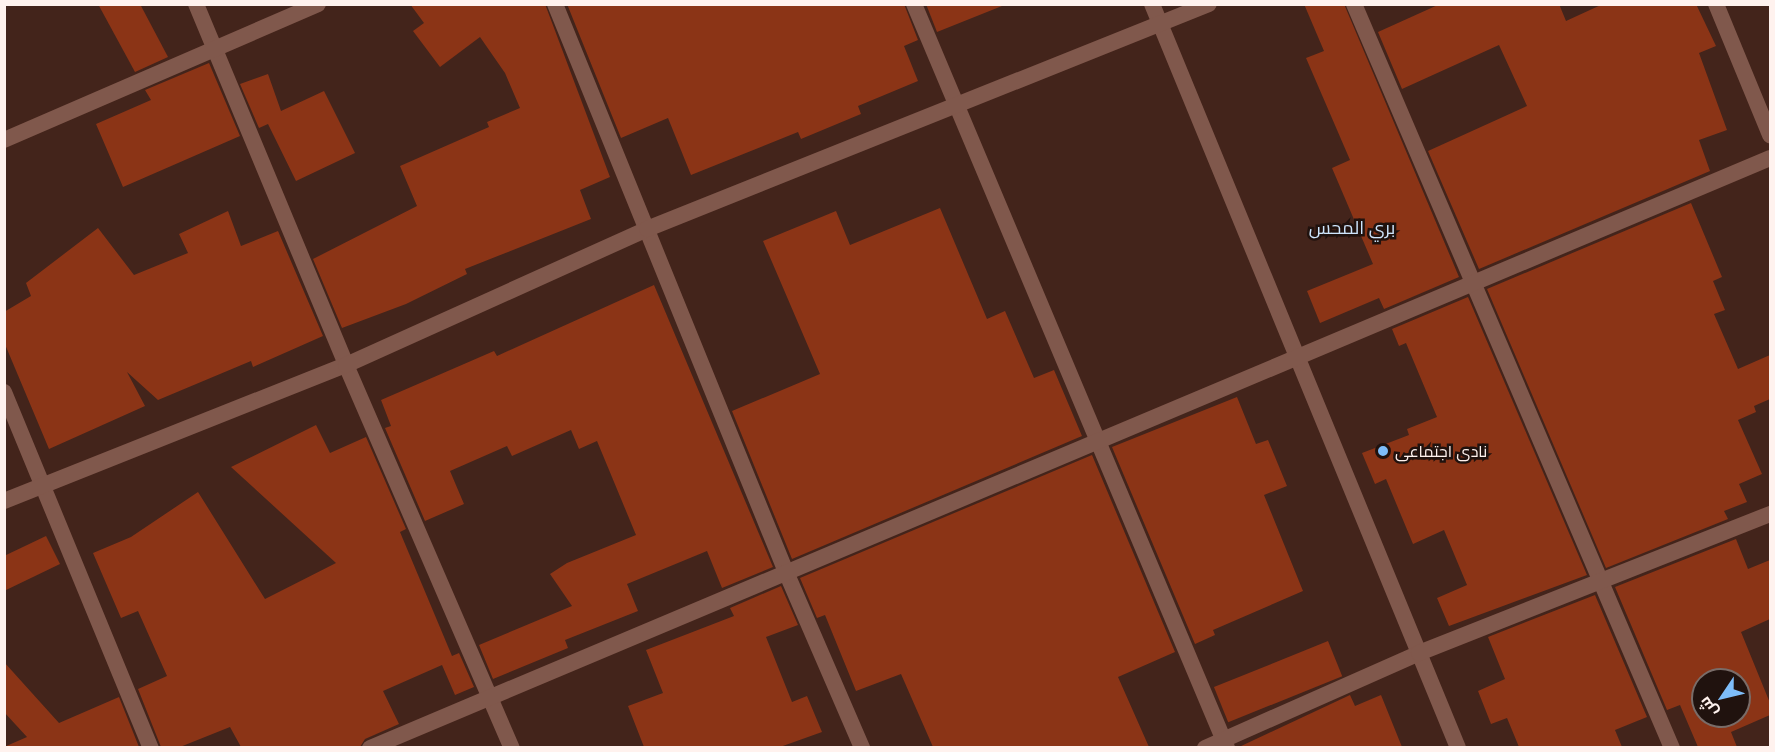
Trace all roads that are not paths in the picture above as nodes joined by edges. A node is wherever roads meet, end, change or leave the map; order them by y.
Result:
1 (196, 4) edge
2 (318, 4) edge
3 (555, 4) edge
4 (914, 4) edge
5 (1152, 4) edge
6 (1209, 4) edge
7 (1354, 4) edge
8 (1716, 4) edge
9 (1161, 26) junction
10 (214, 51) junction
11 (958, 107) junction
12 (1770, 135) edge
13 (4, 140) edge
14 (1770, 158) edge
15 (647, 229) junction
16 (1475, 282) junction
17 (1298, 357) junction
18 (346, 365) junction
19 (4, 392) edge
20 (1099, 442) junction
21 (44, 484) junction
22 (4, 501) edge
23 (1770, 514) edge
24 (786, 572) junction
25 (1600, 582) junction
26 (1419, 653) junction
27 (492, 698) junction
28 (1225, 743) edge
29 (151, 747) edge
30 (369, 747) edge
31 (512, 747) edge
32 (862, 747) edge
33 (1205, 747) edge
34 (1458, 747) edge
35 (1672, 747) edge

1 - 10 street
2 - 10 street
3 - 15 street
4 - 11 street
5 - 9 street
6 - 9 street
7 - 16 street
8 - 12 street
9 - 11 street
9 - 17 street
10 - 13 street
10 - 18 street
11 - 15 street
11 - 20 street
14 - 16 street
15 - 18 street
15 - 24 street
16 - 17 street
16 - 25 street
17 - 20 street
17 - 26 street
18 - 21 street
18 - 27 street
19 - 21 street
20 - 24 street
20 - 28 street
21 - 22 street
21 - 29 street
23 - 25 street
24 - 27 street
24 - 32 street
25 - 26 street
25 - 35 street
26 - 28 street
26 - 34 street
27 - 30 street
27 - 31 street
28 - 33 street

